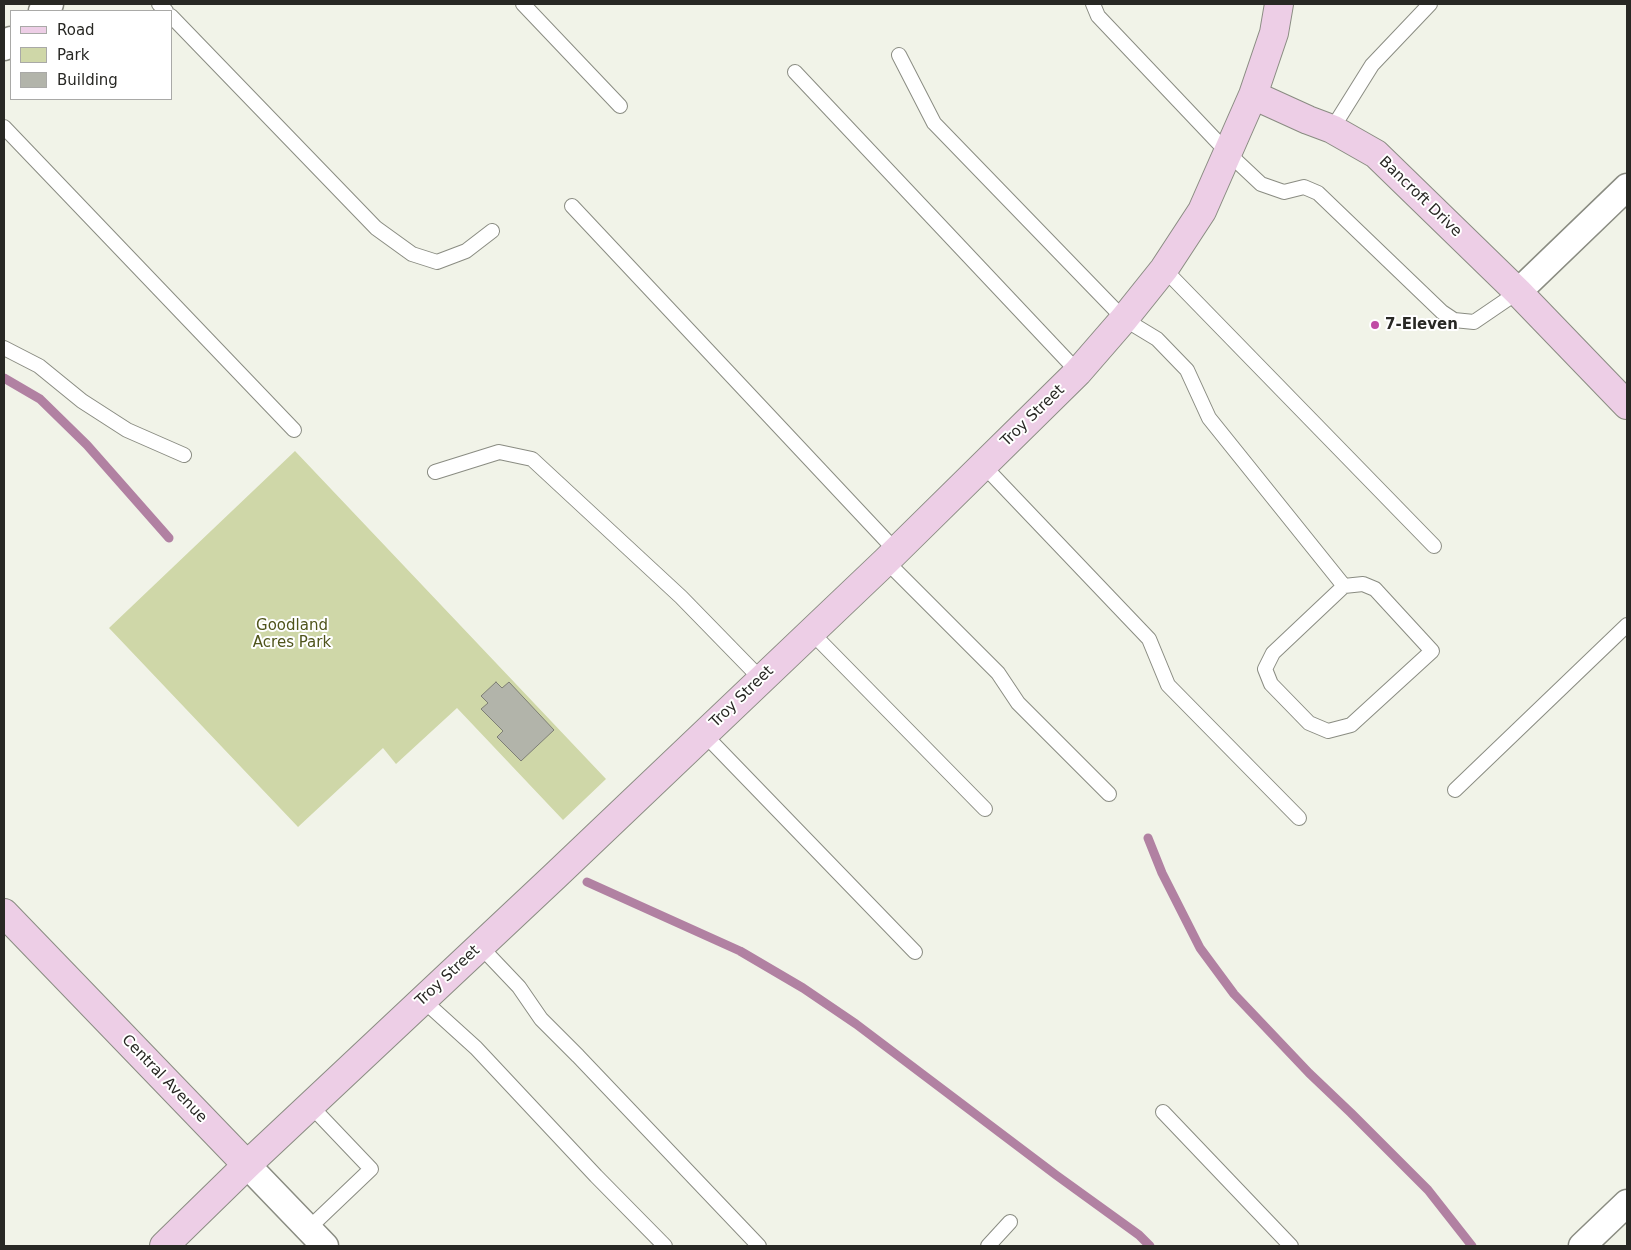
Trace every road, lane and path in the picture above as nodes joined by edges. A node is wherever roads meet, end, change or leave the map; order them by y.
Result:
1 (523, 4) edge
2 (1093, 4) edge
3 (1279, 4) edge
4 (1430, 4) edge
5 (172, 17) edge
6 (899, 55) dead end
7 (796, 72) dead end
8 (1252, 95) junction
9 (620, 106) dead end
10 (4, 127) edge
11 (1332, 129) junction
12 (1228, 152) junction
13 (1627, 188) edge
14 (572, 206) dead end
15 (492, 231) dead end
16 (1164, 269) junction
17 (1518, 292) junction
18 (1124, 319) junction
19 (4, 348) edge
20 (1078, 372) junction
21 (1627, 405) edge
22 (294, 430) dead end
23 (184, 455) dead end
24 (983, 465) junction
25 (435, 472) dead end
26 (1434, 546) dead end
27 (891, 556) junction
28 (1344, 586) junction
29 (1627, 624) edge
30 (811, 632) junction
31 (761, 679) junction
32 (704, 734) junction
33 (1455, 790) dead end
34 (1109, 794) dead end
35 (985, 809) dead end
36 (1299, 818) dead end
37 (4, 913) edge
38 (480, 946) junction
39 (915, 952) dead end
40 (423, 1000) junction
41 (310, 1105) junction
42 (1163, 1112) dead end
43 (247, 1165) junction
44 (1627, 1203) edge
45 (1010, 1222) dead end
46 (317, 1238) edge
47 (164, 1246) edge
48 (664, 1246) edge
49 (759, 1246) edge
50 (988, 1246) edge
51 (1291, 1246) edge
52 (1583, 1246) edge

1 - 9 lane
2 - 12 lane
3 - 8 main road
4 - 11 lane
5 - 15 lane
6 - 18 lane
7 - 20 lane
8 - 11 main road, Bancroft Drive
8 - 12 main road, Troy Street
10 - 22 lane
11 - 17 main road, Bancroft Drive
12 - 16 main road, Troy Street
12 - 17 lane
13 - 17 street
14 - 27 lane
16 - 18 main road, Troy Street
16 - 26 lane
17 - 21 main road, Bancroft Drive
18 - 20 main road, Troy Street
18 - 28 lane
19 - 23 lane
20 - 24 main road, Troy Street
24 - 27 main road, Troy Street
24 - 36 lane
25 - 31 lane
27 - 30 main road, Troy Street
27 - 34 lane
28 - 28 lane
29 - 33 lane
30 - 31 main road, Troy Street
30 - 35 lane
31 - 32 main road, Troy Street
32 - 38 main road, Troy Street
32 - 39 lane
37 - 43 main road, Central Avenue
38 - 40 main road, Troy Street
38 - 49 lane
40 - 41 main road, Troy Street
40 - 48 lane
41 - 43 main road, Troy Street
41 - 46 lane
42 - 51 lane
43 - 46 street, Central Avenue
43 - 47 main road, Troy Street
44 - 52 street
45 - 50 lane

